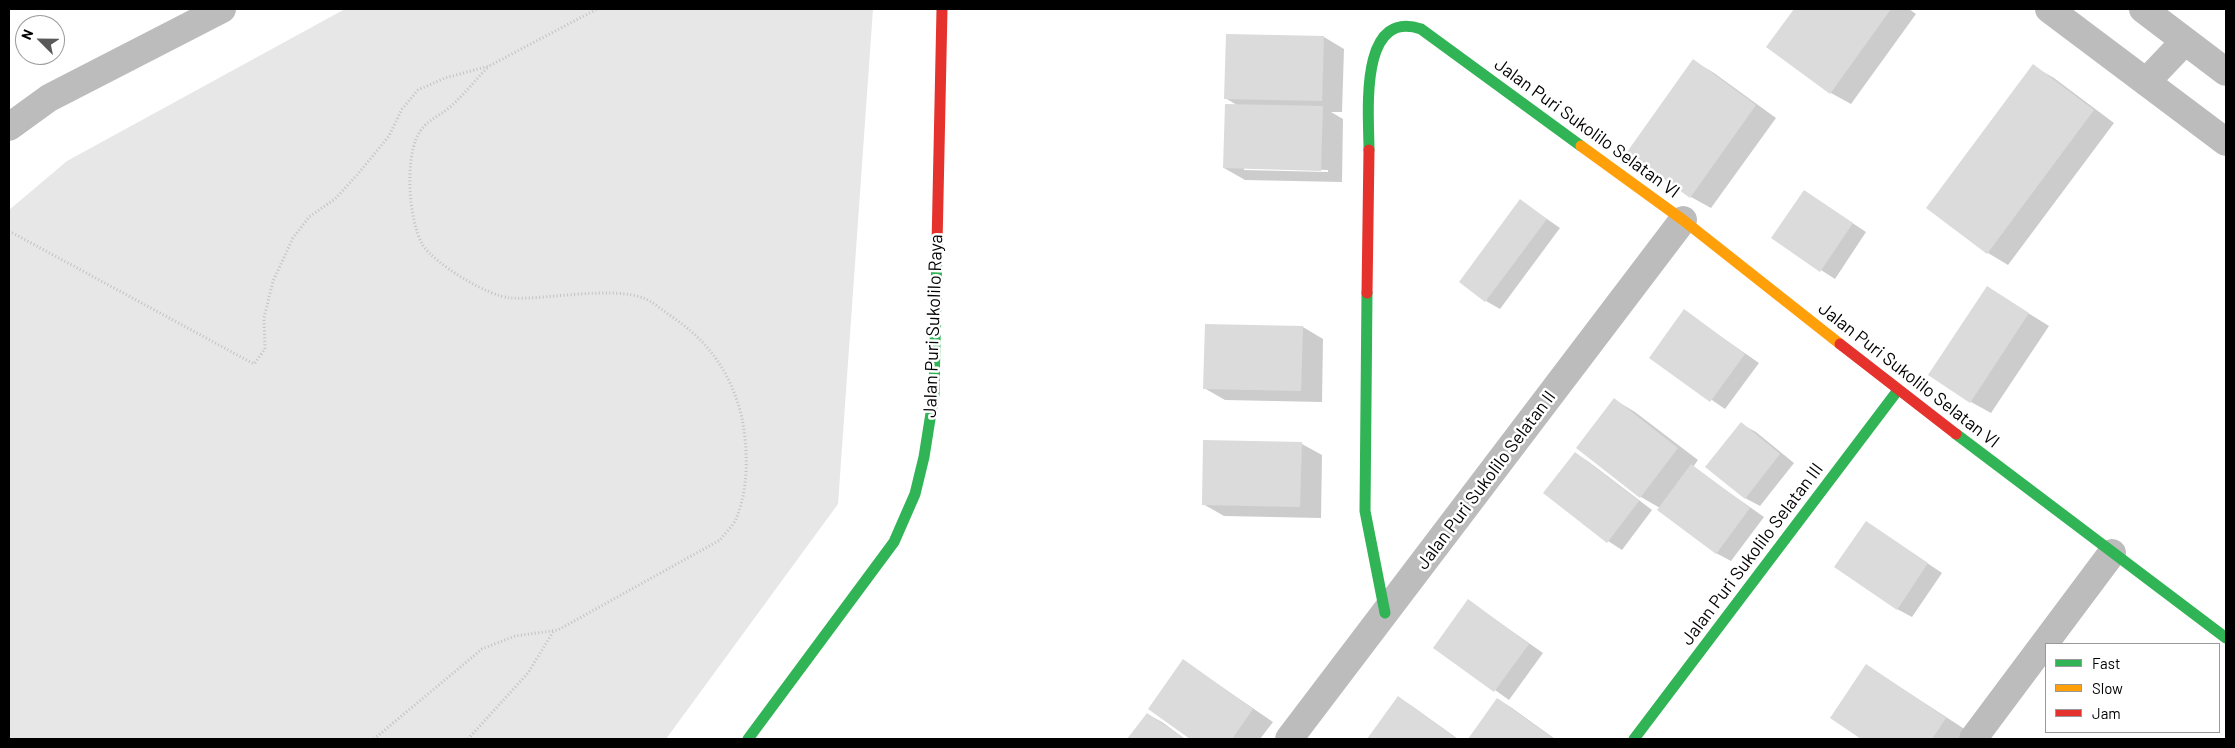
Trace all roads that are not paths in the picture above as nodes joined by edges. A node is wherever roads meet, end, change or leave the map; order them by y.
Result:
1 (222, 9) edge
2 (942, 9) edge
3 (2049, 9) edge
4 (2143, 9) edge
5 (2185, 41) junction
6 (2226, 72) edge
7 (2146, 82) junction
8 (9, 128) edge
9 (2226, 142) edge
10 (1683, 220) junction
11 (1898, 390) junction
12 (2112, 553) junction
13 (1385, 613) junction
14 (2226, 638) edge
15 (748, 739) edge
16 (1289, 739) edge
17 (1634, 739) edge
18 (1973, 739) edge

1 - 8 street
2 - 15 street, Jalan Puri Sukolilo Raya
3 - 7 street
4 - 5 street
5 - 6 street
5 - 7 street
7 - 9 street
10 - 11 street, Jalan Puri Sukolilo Selatan VI
10 - 13 street, Jalan Puri Sukolilo Selatan II
10 - 13 street, Jalan Puri Sukolilo Selatan VI
11 - 12 street, Jalan Puri Sukolilo Selatan VI
11 - 17 street, Jalan Puri Sukolilo Selatan III
12 - 14 street, Jalan Puri Sukolilo Selatan VI
12 - 18 street
13 - 16 street, Jalan Puri Sukolilo Selatan II

